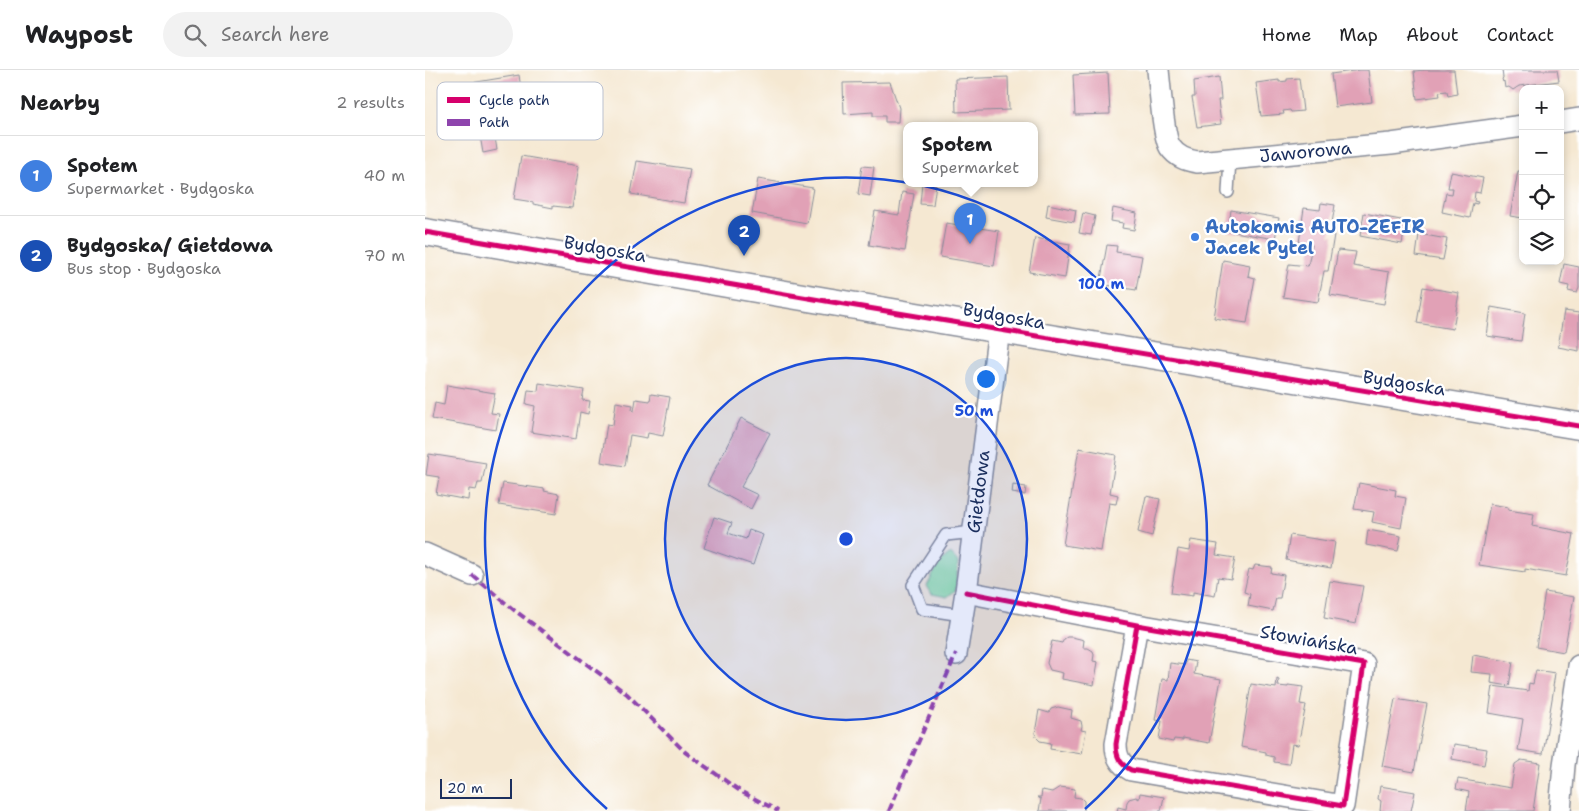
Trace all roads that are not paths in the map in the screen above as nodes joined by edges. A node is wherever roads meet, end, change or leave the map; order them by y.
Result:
1 (1158, 70) edge
2 (1579, 119) edge
3 (1564, 121) edge
4 (1519, 127) edge
5 (1230, 159) junction
6 (1229, 192) dead end
7 (425, 232) edge
8 (999, 330) junction
9 (1579, 426) edge
10 (973, 532) junction
11 (425, 554) edge
12 (472, 576) dead end
13 (966, 592) junction
14 (962, 615) junction
15 (1137, 624) junction
16 (956, 654) dead end
17 (1579, 666) edge
18 (1343, 808) edge
19 (1560, 811) edge

1 - 5 street, Jaworowa
2 - 3 street
4 - 5 street, Jaworowa
5 - 6 lane
7 - 8 street, Bydgoska
8 - 9 street, Bydgoska
8 - 10 street, Giełdowa
10 - 13 street, Giełdowa
10 - 14 lane
11 - 12 street
13 - 14 street, Giełdowa
13 - 15 street, Słowiańska
14 - 16 street, Giełdowa
15 - 18 street, Słowiańska
15 - 18 street, Słowiańska
17 - 19 street

